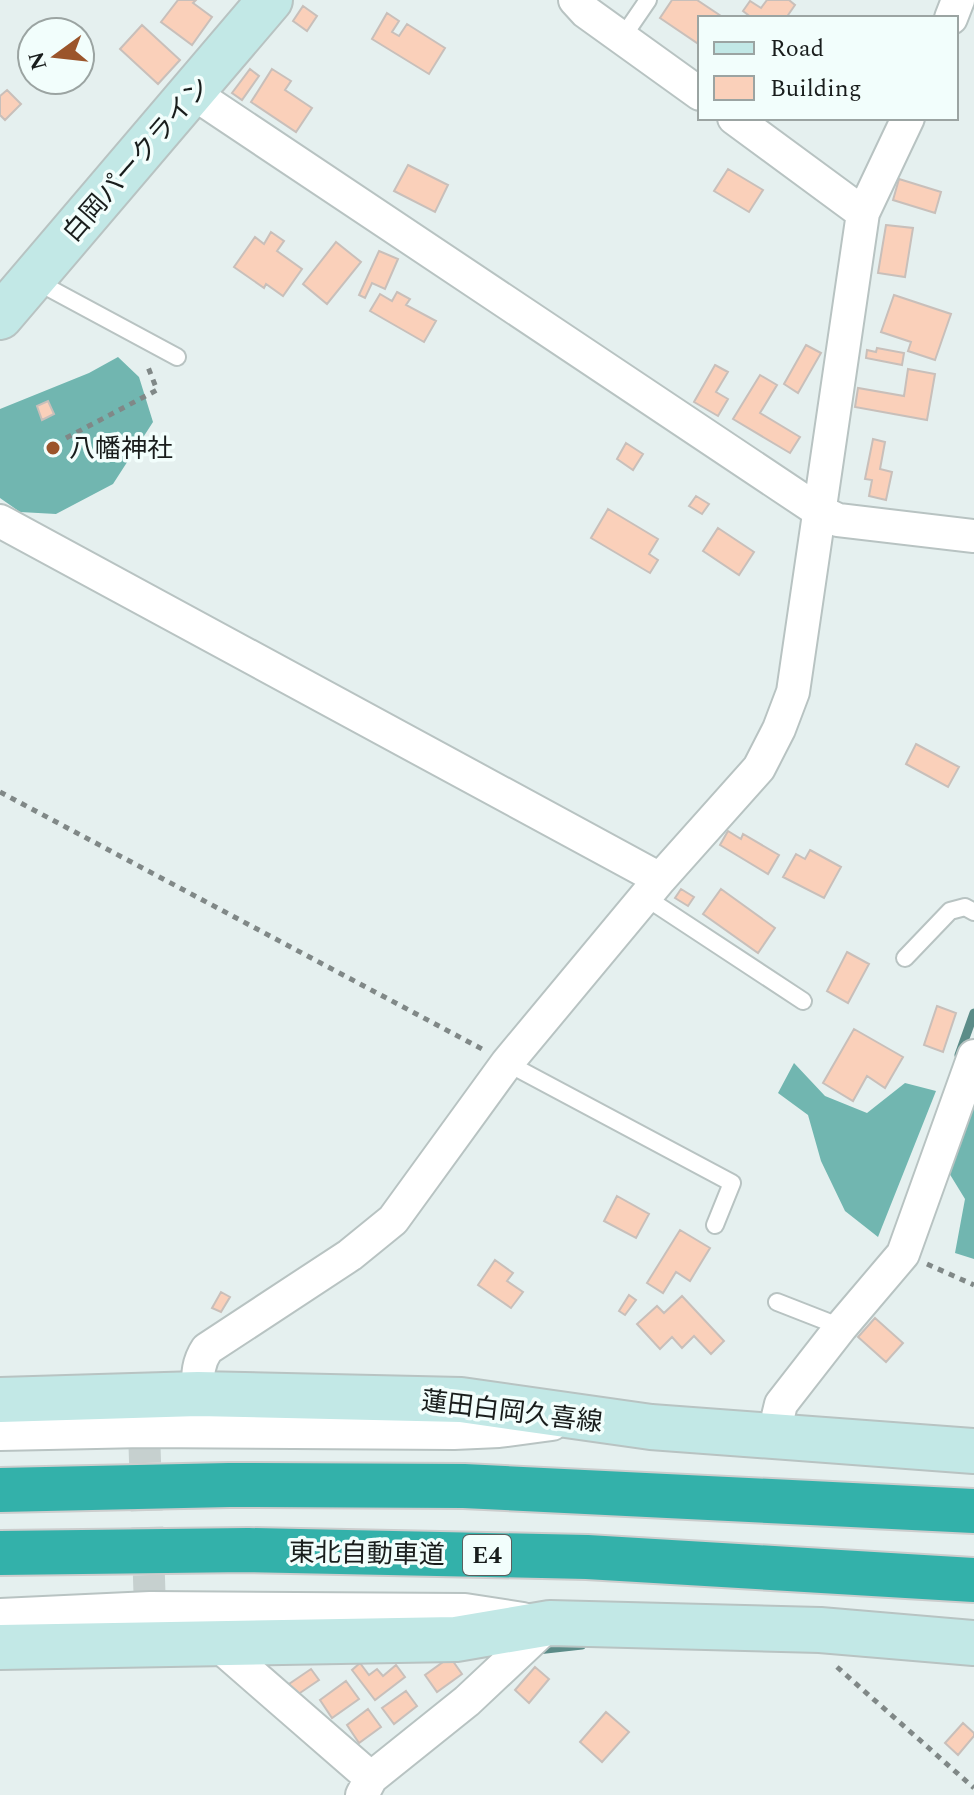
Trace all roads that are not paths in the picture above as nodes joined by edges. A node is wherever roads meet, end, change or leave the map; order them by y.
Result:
1 (270, 0) edge
2 (575, 0) edge
3 (648, 0) edge
4 (968, 0) edge
5 (974, 4) edge
6 (622, 38) junction
7 (193, 93) junction
8 (698, 93) edge
9 (737, 120) edge
10 (907, 120) edge
11 (863, 213) junction
12 (32, 279) junction
13 (0, 317) edge
14 (177, 357) dead end
15 (819, 511) junction
16 (0, 521) edge
17 (974, 536) edge
18 (652, 888) junction
19 (974, 912) edge
20 (905, 958) dead end
21 (803, 1001) dead end
22 (974, 1056) edge
23 (507, 1063) junction
24 (715, 1225) dead end
25 (777, 1302) dead end
26 (841, 1327) junction
27 (198, 1394) junction
28 (0, 1400) edge
29 (588, 1419) junction
30 (0, 1434) edge
31 (773, 1437) junction
32 (974, 1451) edge
33 (0, 1490) edge
34 (974, 1511) edge
35 (0, 1553) edge
36 (974, 1580) edge
37 (0, 1615) edge
38 (550, 1623) junction
39 (974, 1643) edge
40 (217, 1644) junction
41 (0, 1647) edge
42 (366, 1786) edge

1 - 7 street, 白岡パークライン
2 - 6 street
3 - 6 lane
4 - 5 lane
6 - 8 street
7 - 12 street, 白岡パークライン
7 - 15 street
9 - 11 street
10 - 11 street
11 - 15 street
12 - 13 street, 白岡パークライン
12 - 14 lane
15 - 17 street
15 - 18 street
16 - 18 street
18 - 21 lane
18 - 23 street
19 - 20 lane
22 - 26 street
23 - 24 lane
23 - 27 street
25 - 26 lane
26 - 31 street
27 - 28 street, 蓮田白岡久喜線
27 - 29 street, 蓮田白岡久喜線
29 - 30 street
29 - 31 street, 蓮田白岡久喜線
31 - 32 street, 蓮田白岡久喜線
33 - 34 highway
35 - 36 highway, 東北自動車道 / E4
37 - 38 street
38 - 39 street
38 - 40 street
38 - 42 street
40 - 41 street
40 - 42 street

